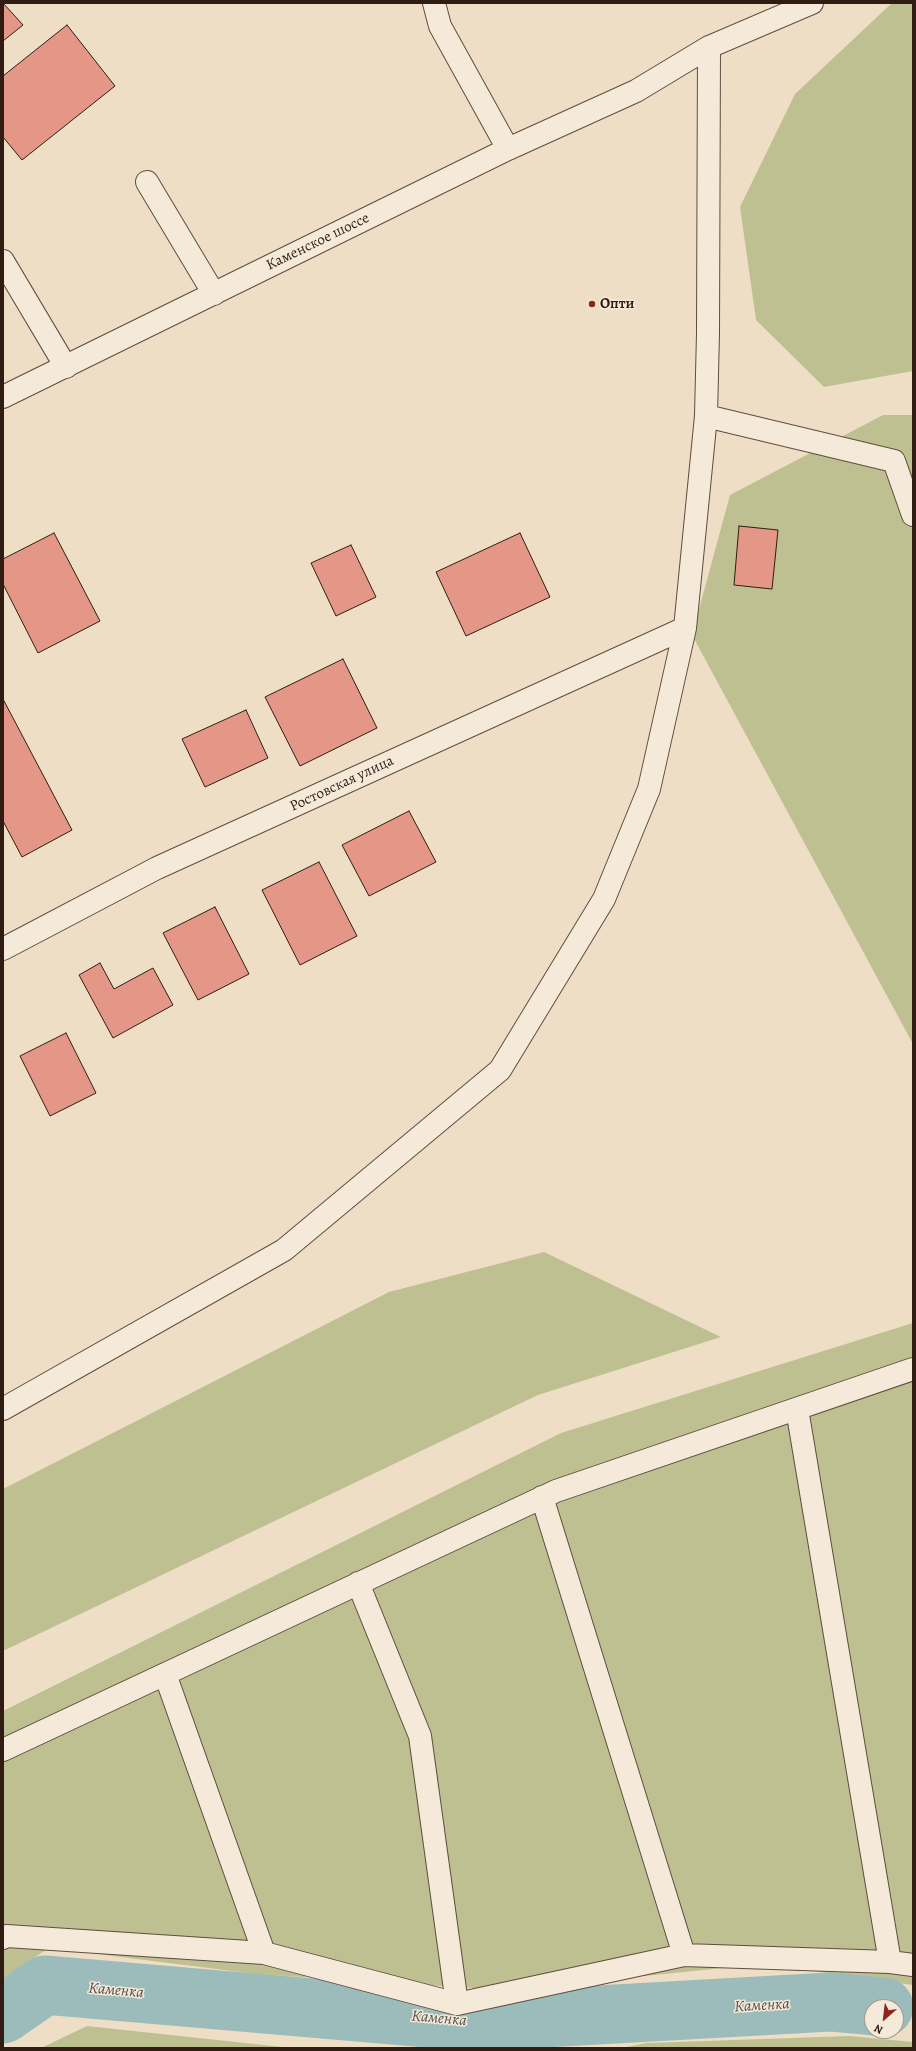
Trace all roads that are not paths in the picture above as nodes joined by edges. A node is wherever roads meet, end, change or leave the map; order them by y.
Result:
1 (434, 3) edge
2 (812, 3) edge
3 (709, 47) junction
4 (508, 149) junction
5 (147, 182) dead end
6 (3, 260) edge
7 (214, 294) junction
8 (66, 367) junction
9 (3, 397) edge
10 (706, 416) junction
11 (904, 459) edge
12 (913, 515) edge
13 (685, 628) junction
14 (3, 949) edge
15 (913, 1369) edge
16 (3, 1409) edge
17 (796, 1409) junction
18 (542, 1497) junction
19 (358, 1583) junction
20 (165, 1674) junction
21 (3, 1750) edge
22 (4, 1934) edge
23 (264, 1953) junction
24 (684, 1955) junction
25 (890, 1962) junction
26 (913, 1965) edge
27 (457, 2004) junction

1 - 4 street
2 - 3 street, Каменское шоссе
3 - 4 street, Каменское шоссе
3 - 10 street
4 - 7 street, Каменское шоссе
5 - 7 street
6 - 8 street
7 - 8 street, Каменское шоссе
8 - 9 street, Каменское шоссе
10 - 11 street
10 - 13 street
11 - 12 street
13 - 14 street, Ростовская улица
13 - 16 street
15 - 17 street
17 - 18 street
17 - 25 street
18 - 19 street
18 - 24 street
19 - 20 street
19 - 27 street
20 - 21 street
20 - 23 street
22 - 23 street
23 - 27 street
24 - 25 street
24 - 27 street
25 - 26 street

